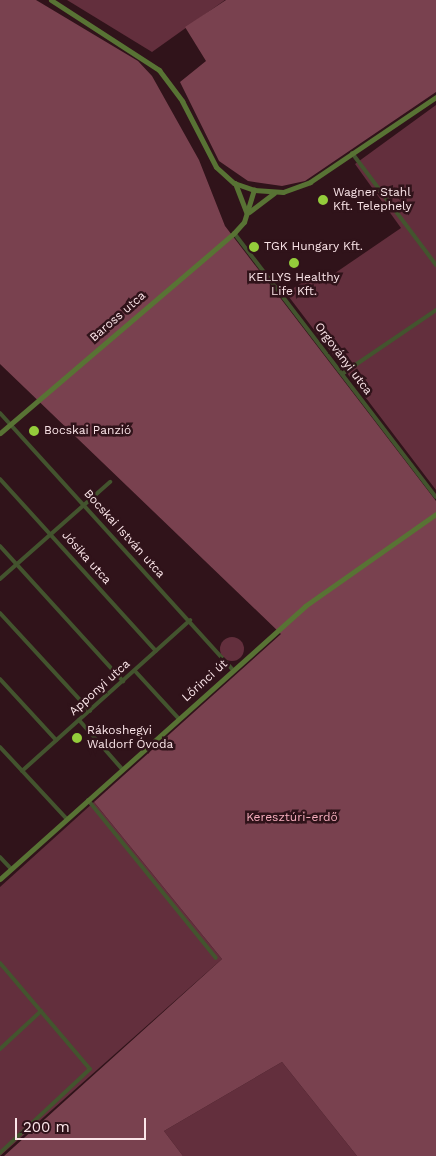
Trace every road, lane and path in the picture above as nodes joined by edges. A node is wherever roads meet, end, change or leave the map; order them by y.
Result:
1 (51, 0) edge
2 (436, 96) edge
3 (352, 153) junction
4 (234, 183) junction
5 (254, 190) junction
6 (276, 192) junction
7 (247, 215) junction
8 (234, 232) junction
9 (436, 265) edge
10 (436, 310) edge
11 (342, 374) junction
12 (0, 413) edge
13 (10, 424) junction
14 (0, 433) edge
15 (0, 479) edge
16 (110, 482) dead end
17 (436, 497) edge
18 (84, 504) junction
19 (436, 514) edge
20 (50, 534) junction
21 (0, 546) edge
22 (16, 565) junction
23 (0, 580) edge
24 (0, 613) edge
25 (190, 620) junction
26 (156, 651) junction
27 (232, 669) junction
28 (135, 671) junction
29 (0, 679) edge
30 (123, 681) junction
31 (90, 711) junction
32 (178, 718) junction
33 (79, 720) junction
34 (56, 740) junction
35 (0, 747) edge
36 (122, 769) junction
37 (22, 771) junction
38 (88, 800) junction
39 (67, 819) junction
40 (0, 857) edge
41 (11, 869) junction
42 (0, 879) edge
43 (216, 958) dead end
44 (0, 963) edge
45 (41, 1011) junction
46 (0, 1049) edge
47 (0, 1153) edge

1 - 4 street
2 - 3 street, Baross utca
3 - 6 street, Baross utca
3 - 9 street
4 - 5 street
4 - 7 street
5 - 6 street, Baross utca
5 - 7 street, Baross utca
6 - 7 street, Baross utca
7 - 8 street, Baross utca
8 - 11 street, Orgoványi utca
8 - 13 street, Baross utca
10 - 11 street
11 - 17 street, Orgoványi utca
12 - 13 street, Bocskai István utca
13 - 14 street, Baross utca
13 - 18 street, Bocskai István utca
15 - 20 street, Jósika utca
16 - 18 street
18 - 20 street
18 - 25 street, Bocskai István utca
19 - 27 street, Lőrinci út
20 - 22 street
20 - 26 street, Jósika utca
21 - 22 street
22 - 23 street
22 - 30 street
24 - 31 street
25 - 26 street, Apponyi utca
25 - 27 street, Bocskai István utca
26 - 28 street, Apponyi utca
27 - 32 street, Lőrinci út
28 - 30 street, Apponyi utca
28 - 32 street
29 - 34 street
30 - 31 street, Apponyi utca
31 - 33 street, Apponyi utca
32 - 36 street, Lőrinci út
33 - 34 street, Apponyi utca
33 - 36 street
34 - 37 street, Apponyi utca
35 - 37 street
36 - 38 street, Lőrinci út
37 - 39 street
38 - 39 street, Lőrinci út
38 - 43 street
39 - 41 street, Lőrinci út
40 - 41 street
41 - 42 street, Lőrinci út
44 - 45 street
45 - 46 street
45 - 47 street

